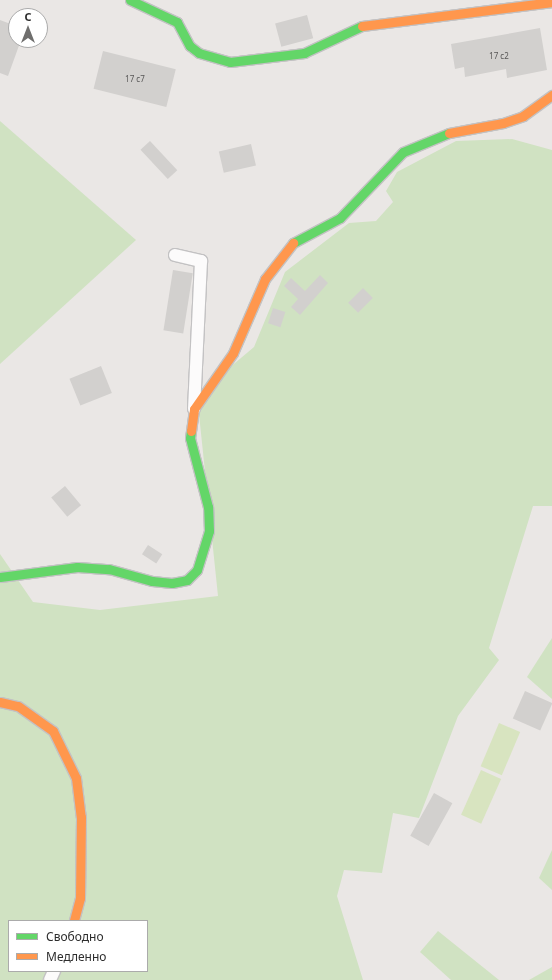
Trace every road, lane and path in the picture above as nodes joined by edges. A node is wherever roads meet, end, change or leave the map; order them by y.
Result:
1 (130, 0) edge
2 (552, 2) edge
3 (552, 95) edge
4 (175, 255) dead end
5 (194, 409) junction
6 (0, 577) edge
7 (0, 702) edge
8 (74, 920) edge

1 - 2 street
3 - 5 street
4 - 5 street
5 - 6 street
7 - 8 street

